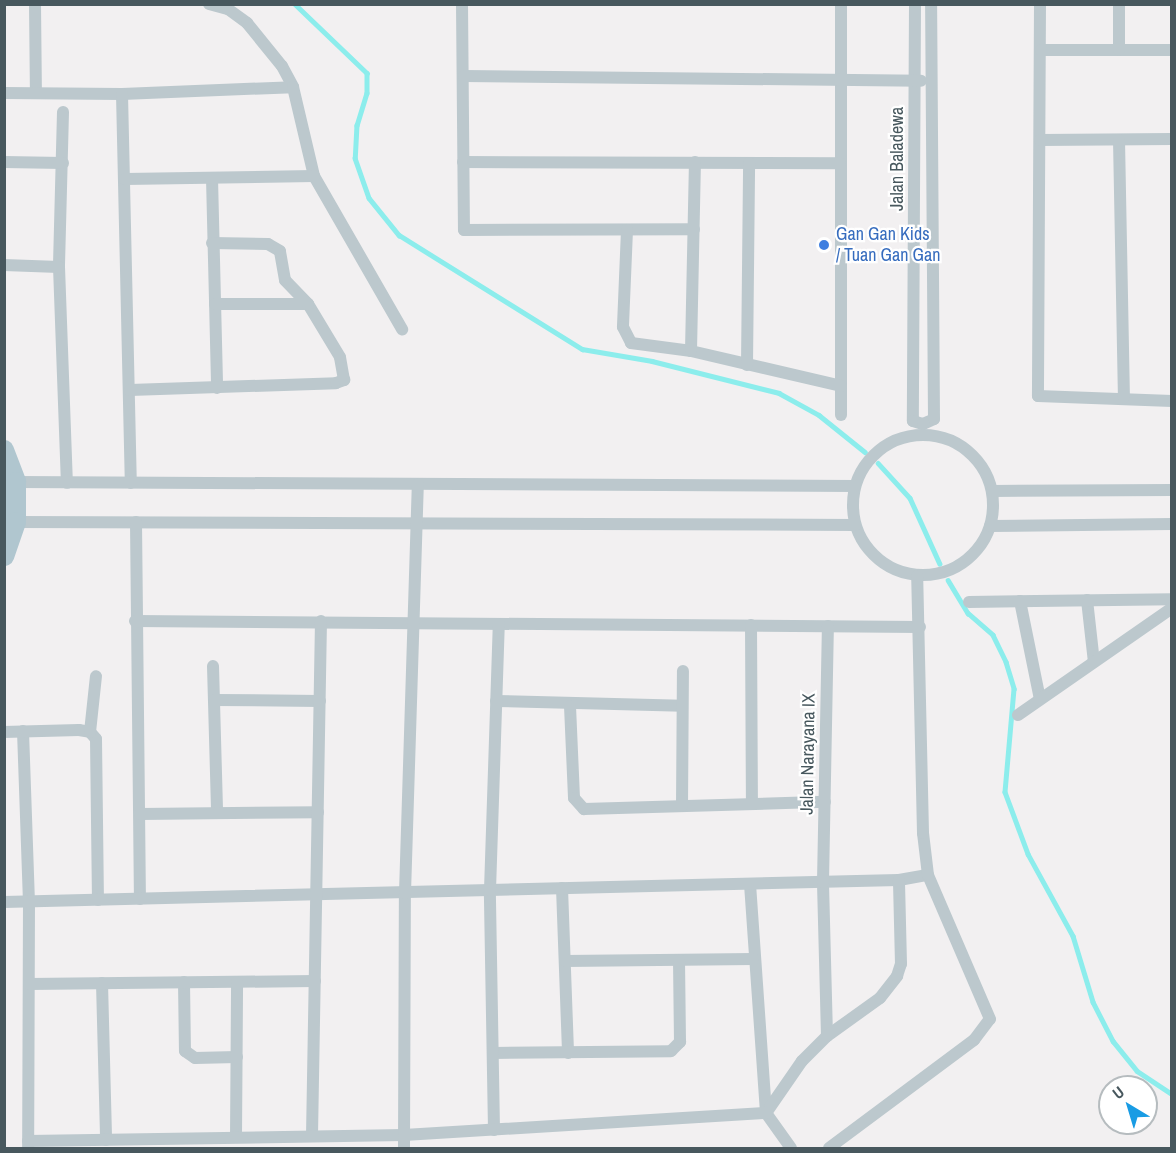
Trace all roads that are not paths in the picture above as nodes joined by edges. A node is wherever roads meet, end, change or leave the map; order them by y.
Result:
1 (35, 4) edge
2 (209, 4) edge
3 (462, 4) edge
4 (841, 4) edge
5 (915, 4) edge
6 (932, 4) edge
7 (1040, 4) edge
8 (1119, 4) edge
9 (1041, 50) junction
10 (1119, 50) junction
11 (1172, 50) edge
12 (464, 76) junction
13 (839, 81) junction
14 (915, 81) junction
15 (932, 81) junction
16 (293, 87) junction
17 (4, 93) edge
18 (36, 93) junction
19 (122, 94) junction
20 (63, 112) dead end
21 (1172, 139) edge
22 (1040, 140) junction
23 (1119, 140) junction
24 (4, 162) edge
25 (463, 162) junction
26 (695, 162) junction
27 (63, 163) junction
28 (749, 163) junction
29 (840, 163) junction
30 (314, 176) junction
31 (212, 178) junction
32 (125, 179) junction
33 (627, 230) junction
34 (694, 230) junction
35 (212, 243) junction
36 (4, 265) edge
37 (59, 267) junction
38 (215, 304) junction
39 (308, 304) junction
40 (402, 329) dead end
41 (691, 351) junction
42 (747, 365) junction
43 (841, 386) junction
44 (217, 388) junction
45 (130, 390) junction
46 (1124, 397) junction
47 (1172, 401) edge
48 (842, 415) dead end
49 (4, 450) edge
50 (16, 482) junction
51 (67, 483) junction
52 (131, 483) junction
53 (418, 484) junction
54 (855, 486) junction
55 (1172, 489) edge
56 (992, 491) junction
57 (16, 522) junction
58 (136, 522) junction
59 (418, 523) junction
60 (1172, 524) edge
61 (855, 525) junction
62 (990, 526) junction
63 (4, 556) edge
64 (917, 576) junction
65 (1172, 599) edge
66 (1087, 600) junction
67 (1020, 601) junction
68 (969, 602) dead end
69 (1172, 608) edge
70 (135, 621) junction
71 (321, 621) junction
72 (415, 622) junction
73 (499, 624) junction
74 (751, 625) junction
75 (828, 626) junction
76 (920, 627) junction
77 (1094, 662) junction
78 (213, 666) dead end
79 (683, 671) dead end
80 (96, 676) dead end
81 (1040, 699) junction
82 (214, 700) junction
83 (320, 701) junction
84 (496, 701) junction
85 (570, 706) junction
86 (682, 706) junction
87 (1018, 715) dead end
88 (23, 731) junction
89 (4, 732) edge
90 (90, 732) junction
91 (825, 802) junction
92 (752, 804) junction
93 (682, 806) junction
94 (217, 810) junction
95 (318, 812) junction
96 (140, 814) junction
97 (928, 875) junction
98 (899, 880) junction
99 (823, 882) junction
100 (750, 884) junction
101 (562, 888) junction
102 (490, 890) junction
103 (405, 893) junction
104 (316, 895) junction
105 (140, 899) junction
106 (98, 900) junction
107 (4, 902) edge
108 (29, 902) junction
109 (753, 959) junction
110 (680, 960) junction
111 (565, 961) junction
112 (315, 981) junction
113 (184, 982) junction
114 (237, 982) junction
115 (102, 983) junction
116 (29, 984) junction
117 (827, 1036) junction
118 (493, 1053) junction
119 (568, 1053) junction
120 (237, 1057) junction
121 (766, 1113) junction
122 (494, 1130) junction
123 (404, 1135) junction
124 (312, 1136) junction
125 (237, 1137) junction
126 (106, 1140) junction
127 (28, 1145) edge
128 (404, 1149) edge
129 (791, 1149) edge
130 (829, 1149) edge

1 - 18 street
2 - 16 street
3 - 12 street
4 - 13 street
5 - 14 street, Jalan Baladewa
6 - 15 street, Jalan Baladewa
7 - 9 street
8 - 10 street
9 - 10 street
9 - 22 street
10 - 11 street
12 - 13 street
12 - 25 street
13 - 14 street
13 - 29 street
14 - 15 street
14 - 15 street, Jalan Baladewa
16 - 19 street
16 - 30 street
17 - 18 street
18 - 19 street
19 - 32 street
20 - 27 street
21 - 23 street
22 - 23 street
22 - 46 street
23 - 46 street
24 - 27 street
25 - 26 street
25 - 33 street
26 - 28 street
26 - 34 street
27 - 37 street
28 - 29 street
28 - 42 street
29 - 43 street
30 - 31 street
30 - 40 street
31 - 32 street
31 - 35 street
32 - 45 street
33 - 34 street
33 - 41 street
34 - 41 street
35 - 38 street
35 - 39 street
36 - 37 street
37 - 51 street
38 - 39 street
38 - 44 street
39 - 44 street
41 - 42 street
42 - 43 street
43 - 48 street
44 - 45 street
45 - 52 street
46 - 47 street
49 - 50 main road
50 - 51 street
50 - 57 main road
51 - 52 street
52 - 53 street
53 - 54 street
53 - 59 street
54 - 56 street
54 - 61 street
55 - 56 street
56 - 62 street
57 - 58 street
57 - 63 main road
58 - 59 street
58 - 70 street
59 - 61 street
59 - 72 street
60 - 62 street
61 - 64 street
62 - 64 street
64 - 76 street
65 - 66 street
66 - 67 street
66 - 77 street
67 - 68 street
67 - 81 street
69 - 77 street
70 - 71 street
70 - 96 street
71 - 72 street
71 - 83 street
72 - 73 street
72 - 103 street
73 - 74 street
73 - 84 street
74 - 75 street
74 - 92 street
75 - 76 street
75 - 91 street, Jalan Narayana IX
76 - 97 street
77 - 81 street
78 - 82 street
79 - 86 street
80 - 90 street
81 - 87 street
82 - 83 street
82 - 94 street
83 - 95 street
84 - 85 street
84 - 102 street
85 - 86 street
85 - 93 street
86 - 93 street
88 - 89 street
88 - 90 street
88 - 108 street
90 - 106 street
91 - 92 street
91 - 99 street, Jalan Narayana IX
92 - 93 street
94 - 95 street
94 - 96 street
95 - 104 street
96 - 105 street
97 - 98 street
97 - 130 street
98 - 99 street
98 - 117 street
99 - 100 street
99 - 117 street, Jalan Narayana IX
100 - 101 street
100 - 109 street
101 - 102 street
101 - 111 street
102 - 103 street
102 - 118 street
103 - 104 street
103 - 123 street
104 - 105 street
104 - 112 street
105 - 106 street
106 - 108 street
107 - 108 street
108 - 116 street
109 - 110 street
109 - 121 street
110 - 111 street
110 - 119 street
111 - 119 street
112 - 114 street
112 - 124 street
113 - 114 street
113 - 115 street
113 - 120 street
114 - 120 street
115 - 116 street
115 - 126 street
116 - 127 street
117 - 121 street
118 - 119 street
118 - 122 street
120 - 125 street
121 - 122 street
121 - 129 street
122 - 123 street
123 - 124 street
123 - 128 street
124 - 125 street
125 - 126 street
126 - 127 street

